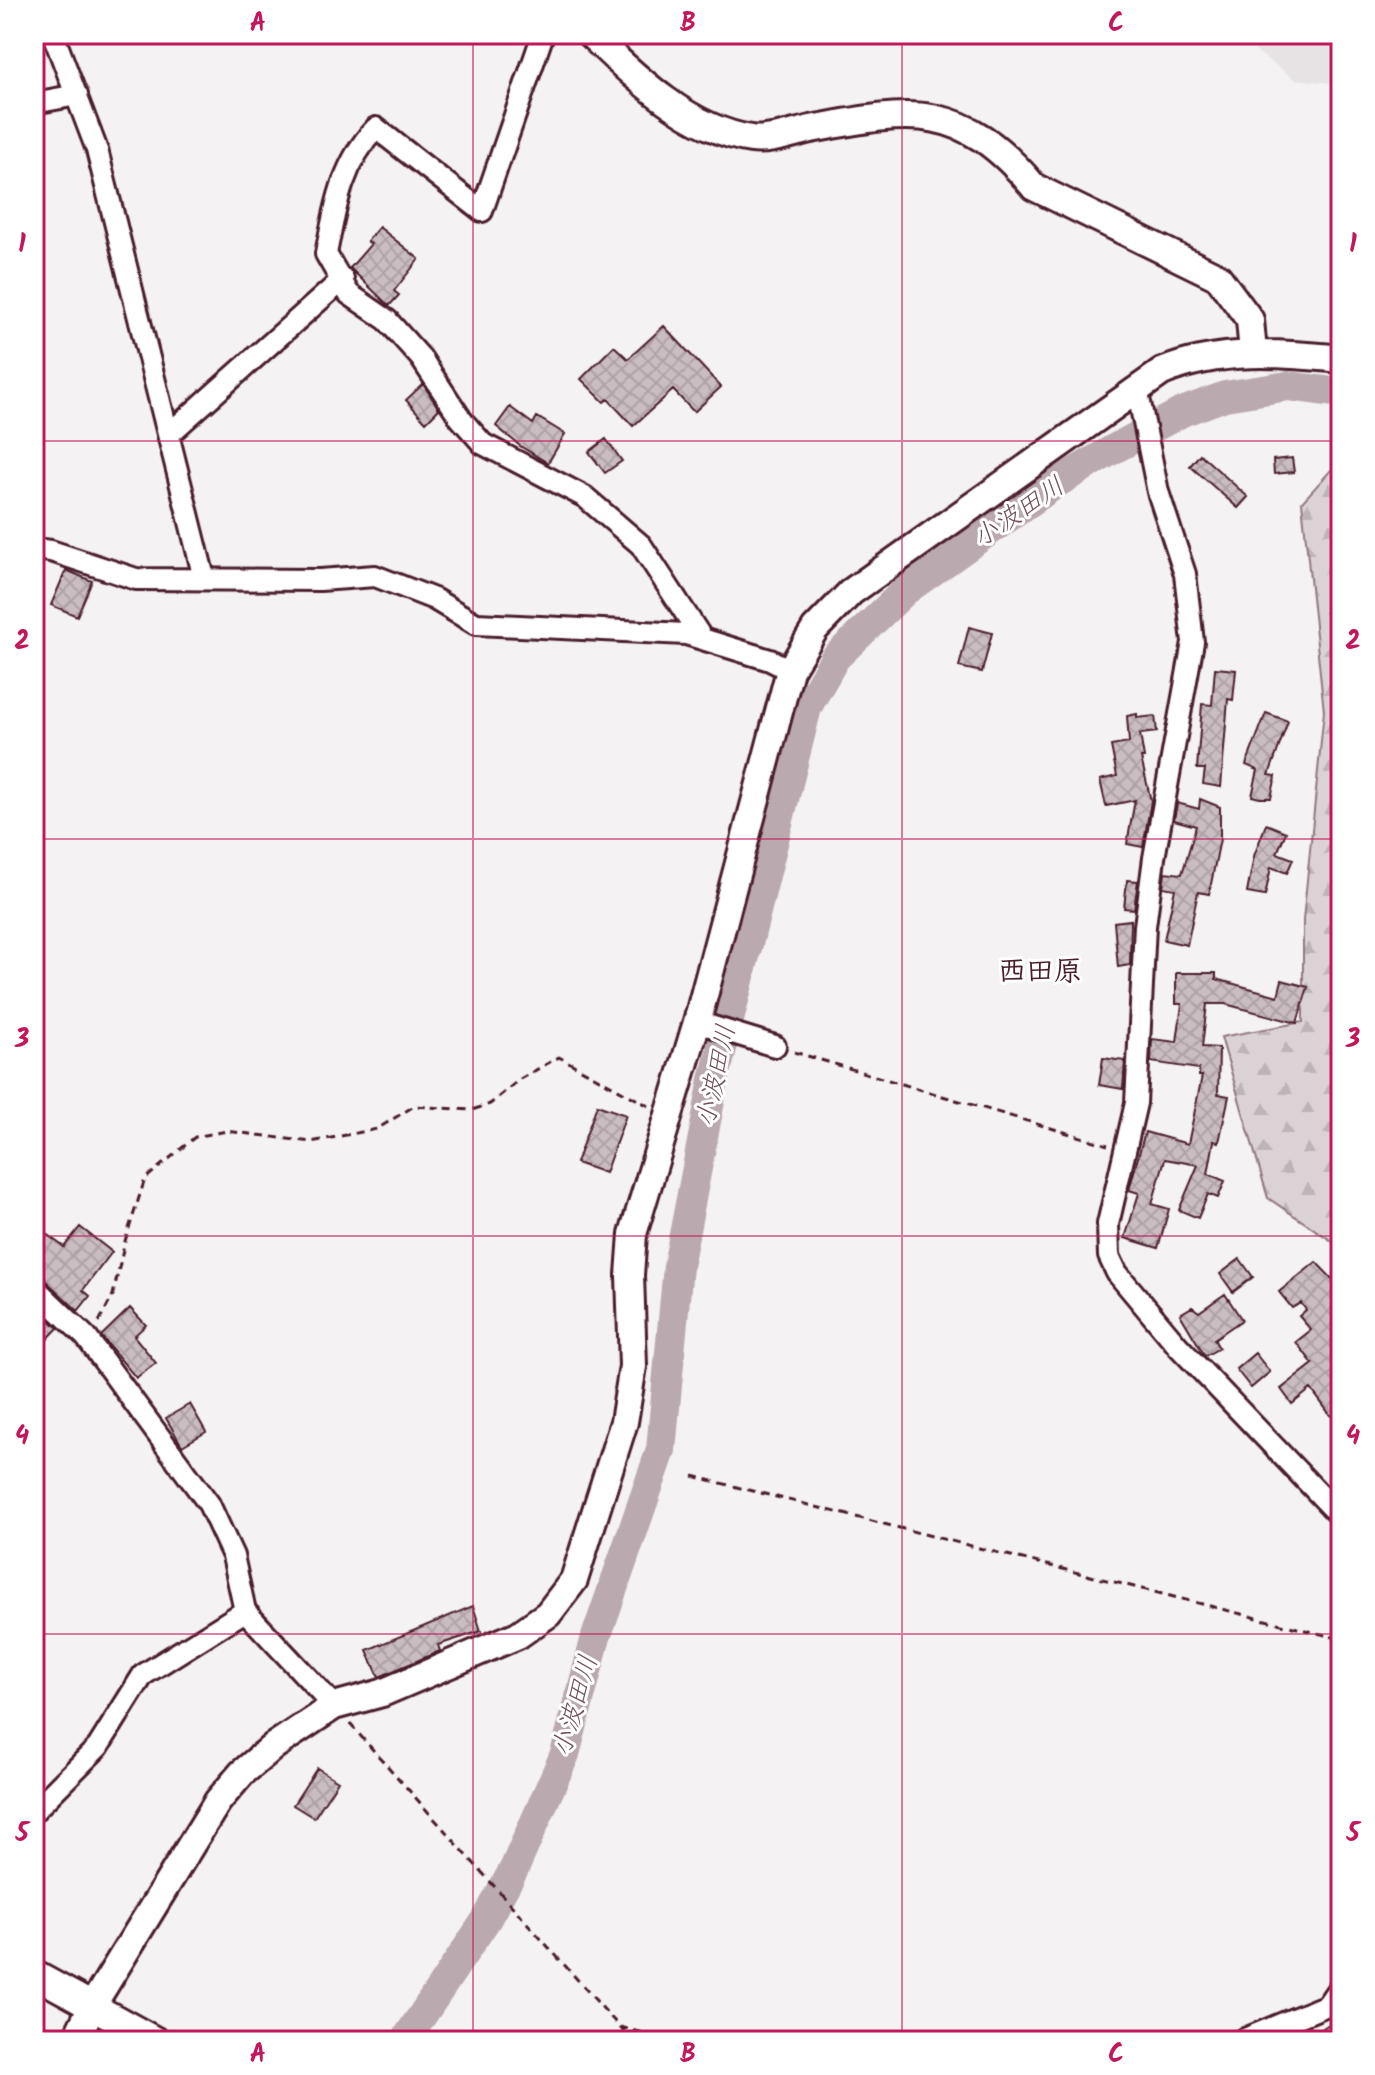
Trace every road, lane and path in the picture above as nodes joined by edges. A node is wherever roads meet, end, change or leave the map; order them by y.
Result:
1 (53, 34) edge
2 (543, 34) edge
3 (590, 34) edge
4 (77, 95) junction
5 (34, 103) edge
6 (343, 279) junction
7 (1253, 353) junction
8 (1341, 359) edge
9 (1137, 395) junction
10 (169, 434) junction
11 (34, 549) edge
12 (204, 578) junction
13 (701, 637) junction
14 (790, 670) junction
15 (702, 1025) junction
16 (775, 1046) joint
17 (666, 1115) junction
18 (1125, 1150) junction
19 (34, 1287) edge
20 (86, 1337) junction
21 (693, 1476) dead end
22 (1341, 1517) edge
23 (245, 1611) junction
24 (1341, 1639) edge
25 (334, 1706) junction
26 (34, 1811) edge
27 (34, 1974) edge
28 (1341, 1985) edge
29 (92, 2006) junction
30 (620, 2027) junction
31 (75, 2041) edge
32 (156, 2041) edge
33 (632, 2041) edge
34 (677, 2041) edge
35 (1240, 2041) edge

1 - 4 street
2 - 6 street
3 - 7 street
4 - 5 street
4 - 10 street
6 - 10 street
6 - 13 street
7 - 8 street
7 - 9 street
9 - 14 street
9 - 18 street
10 - 12 street
11 - 12 street
12 - 13 street
13 - 14 street
14 - 15 street
15 - 16 street
15 - 17 street
16 - 18 path
17 - 20 path
17 - 25 street
18 - 22 street
19 - 20 street
20 - 23 street
21 - 24 path
23 - 25 street
23 - 26 street
25 - 29 street
25 - 30 path
27 - 29 street
28 - 35 street
29 - 31 street
29 - 32 street
30 - 33 path
30 - 34 path

